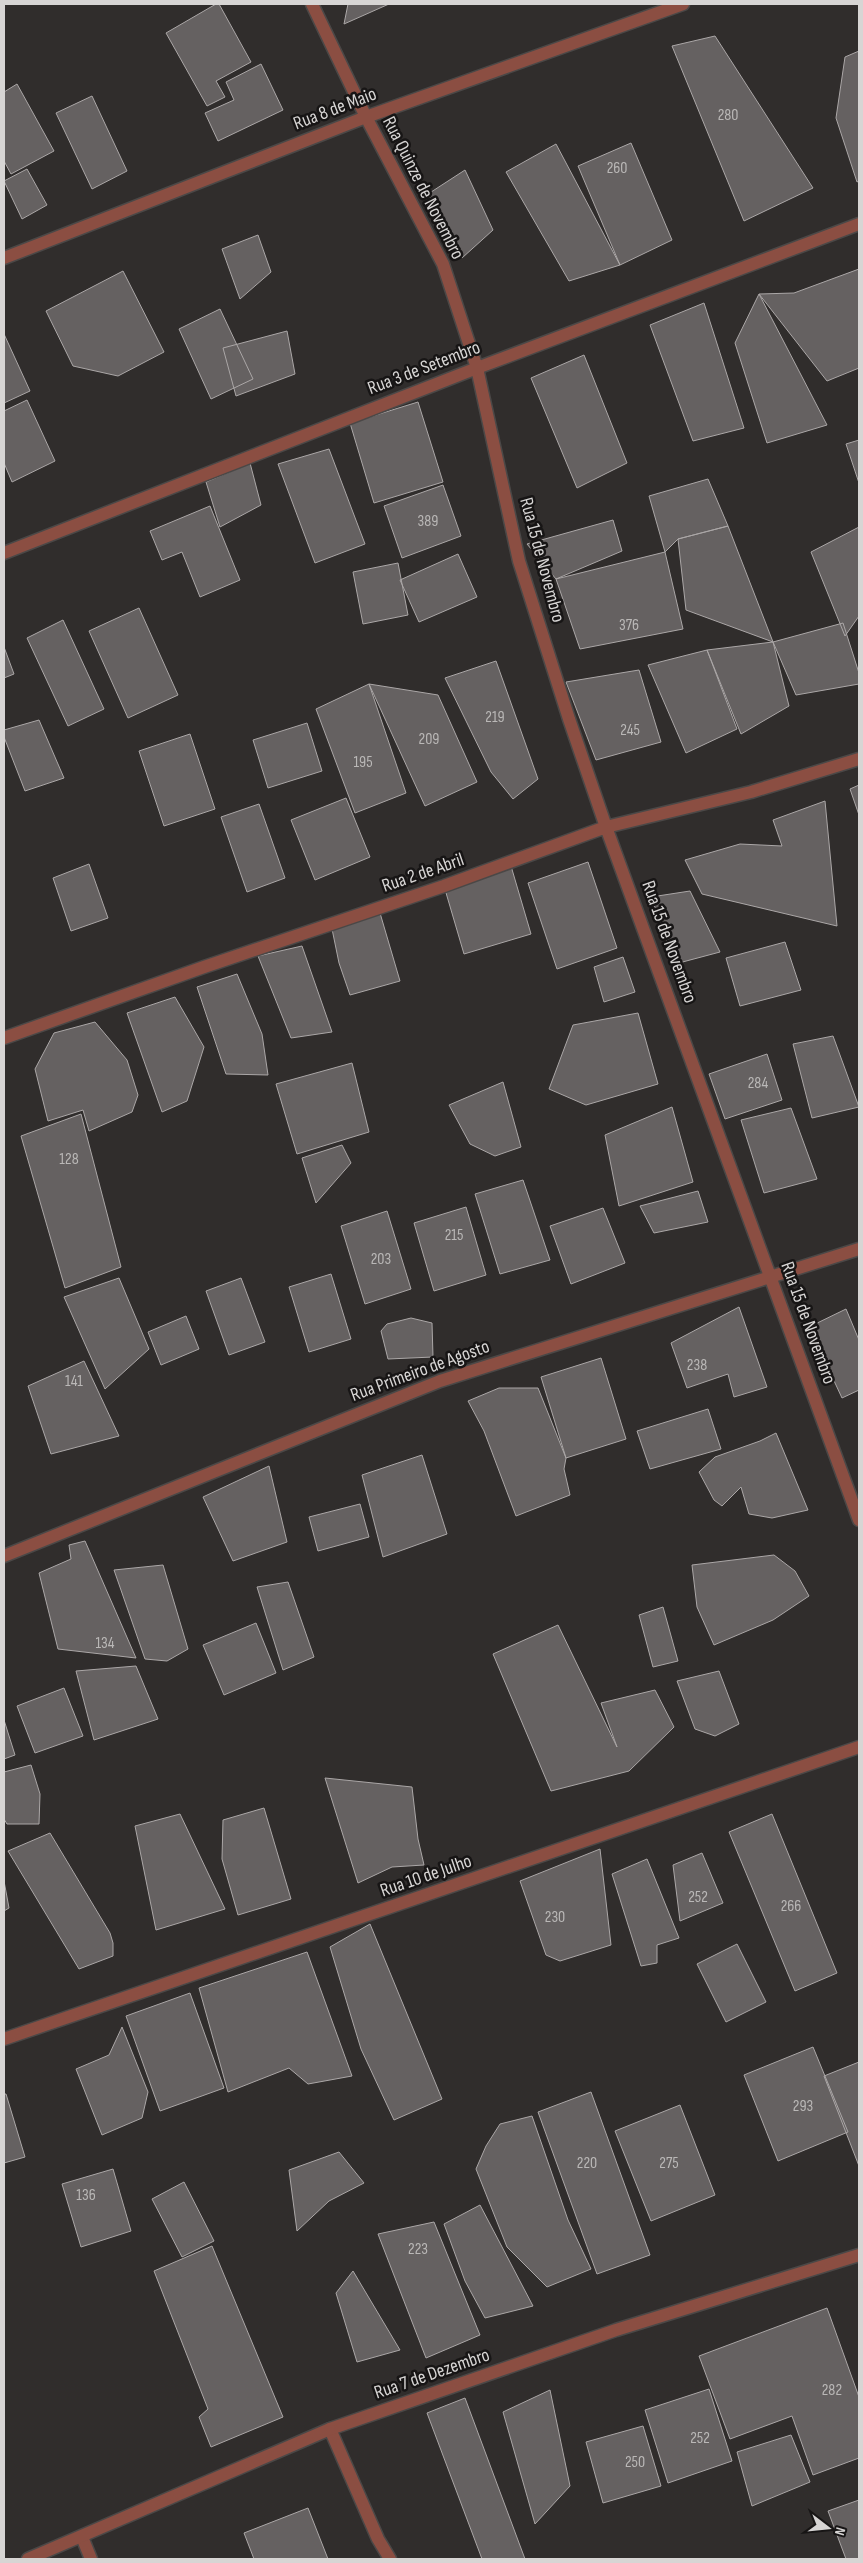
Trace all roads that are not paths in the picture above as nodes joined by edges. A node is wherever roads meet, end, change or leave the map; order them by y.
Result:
1 (312, 4) edge
2 (683, 4) edge
3 (366, 117) junction
4 (859, 224) edge
5 (4, 258) edge
6 (477, 368) junction
7 (4, 553) edge
8 (859, 759) edge
9 (606, 827) junction
10 (4, 1038) edge
11 (859, 1249) edge
12 (772, 1276) junction
13 (859, 1520) edge
14 (4, 1556) edge
15 (859, 1748) edge
16 (4, 2039) edge
17 (859, 2255) edge
18 (330, 2429) junction
19 (82, 2537) junction
20 (28, 2559) edge
21 (91, 2559) edge
22 (390, 2559) edge

1 - 3 street, Rua Quinze de Novembro
2 - 3 street, Rua 8 de Maio
3 - 5 street, Rua 8 de Maio
3 - 6 street, Rua Quinze de Novembro
4 - 6 street, Rua 3 de Setembro
6 - 7 street, Rua 3 de Setembro
6 - 9 street, Rua 15 de Novembro
8 - 9 street, Rua 2 de Abril
9 - 10 street, Rua 2 de Abril
9 - 12 street, Rua 15 de Novembro
11 - 12 street, Rua Primeiro de Agosto
12 - 13 street, Rua 15 de Novembro
12 - 14 street, Rua Primeiro de Agosto
15 - 16 street, Rua 10 de Julho
17 - 18 street, Rua 7 de Dezembro
18 - 19 street, Rua 7 de Dezembro
18 - 22 street
19 - 20 street, Rua 7 de Dezembro
19 - 21 street

